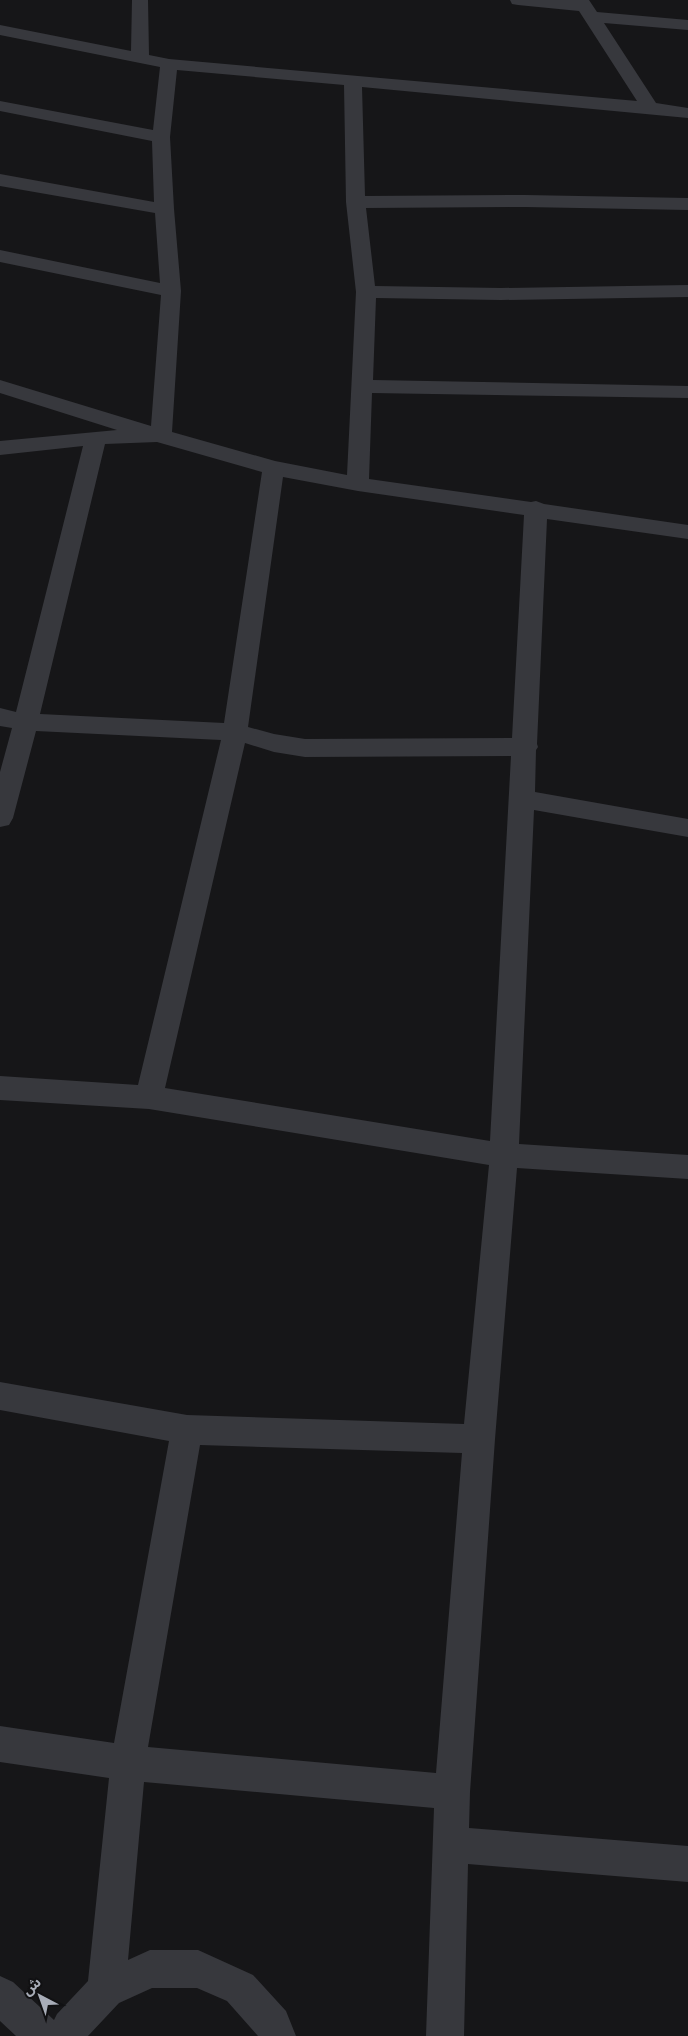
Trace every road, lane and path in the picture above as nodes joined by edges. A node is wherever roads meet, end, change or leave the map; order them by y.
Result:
1 (140, 0) edge
2 (518, 0) edge
3 (585, 7) edge
4 (677, 19) edge
5 (0, 30) edge
6 (140, 58) junction
7 (170, 64) junction
8 (353, 82) junction
9 (0, 106) edge
10 (650, 108) junction
11 (686, 118) edge
12 (161, 137) junction
13 (0, 180) edge
14 (356, 202) junction
15 (688, 204) edge
16 (164, 209) junction
17 (0, 256) edge
18 (688, 291) edge
19 (171, 292) junction
20 (366, 292) junction
21 (0, 386) edge
22 (361, 386) junction
23 (688, 392) edge
24 (161, 435) junction
25 (96, 438) junction
26 (0, 448) edge
27 (273, 468) junction
28 (358, 484) junction
29 (536, 508) junction
30 (688, 532) edge
31 (0, 717) edge
32 (26, 722) junction
33 (235, 732) junction
34 (526, 747) junction
35 (523, 799) junction
36 (0, 818) edge
37 (688, 828) edge
38 (0, 1088) edge
39 (149, 1097) junction
40 (504, 1155) junction
41 (688, 1167) edge
42 (0, 1396) edge
43 (187, 1430) junction
44 (479, 1440) junction
45 (0, 1744) edge
46 (128, 1763) junction
47 (452, 1792) junction
48 (450, 1845) junction
49 (688, 1864) edge
50 (106, 1990) junction
51 (0, 1995) edge
52 (43, 2036) edge
53 (66, 2036) edge
54 (278, 2036) edge
55 (445, 2036) edge

1 - 6 street
2 - 3 street
3 - 4 street
3 - 10 street
5 - 6 street
6 - 7 street
7 - 8 street
7 - 12 street
8 - 10 street
8 - 14 street
9 - 12 street
10 - 11 street
12 - 16 street
13 - 16 street
14 - 15 street
14 - 20 street
16 - 19 street
17 - 19 street
18 - 20 street
19 - 24 street
20 - 22 street
21 - 24 street
22 - 23 street
22 - 28 street
24 - 25 street
24 - 27 street
25 - 26 street
25 - 32 street
27 - 28 street
27 - 33 street
28 - 29 street
29 - 30 street
29 - 34 street
31 - 32 street
32 - 33 street
32 - 36 street
33 - 34 street
33 - 39 street
34 - 35 street
35 - 37 street
35 - 40 street
38 - 39 street
39 - 40 street
40 - 41 street
40 - 44 street
42 - 43 street
43 - 44 street
43 - 46 street
44 - 47 street
45 - 46 street
46 - 47 street
46 - 50 street
47 - 48 street
48 - 49 street
48 - 55 street
50 - 53 street
50 - 54 street
51 - 52 street

